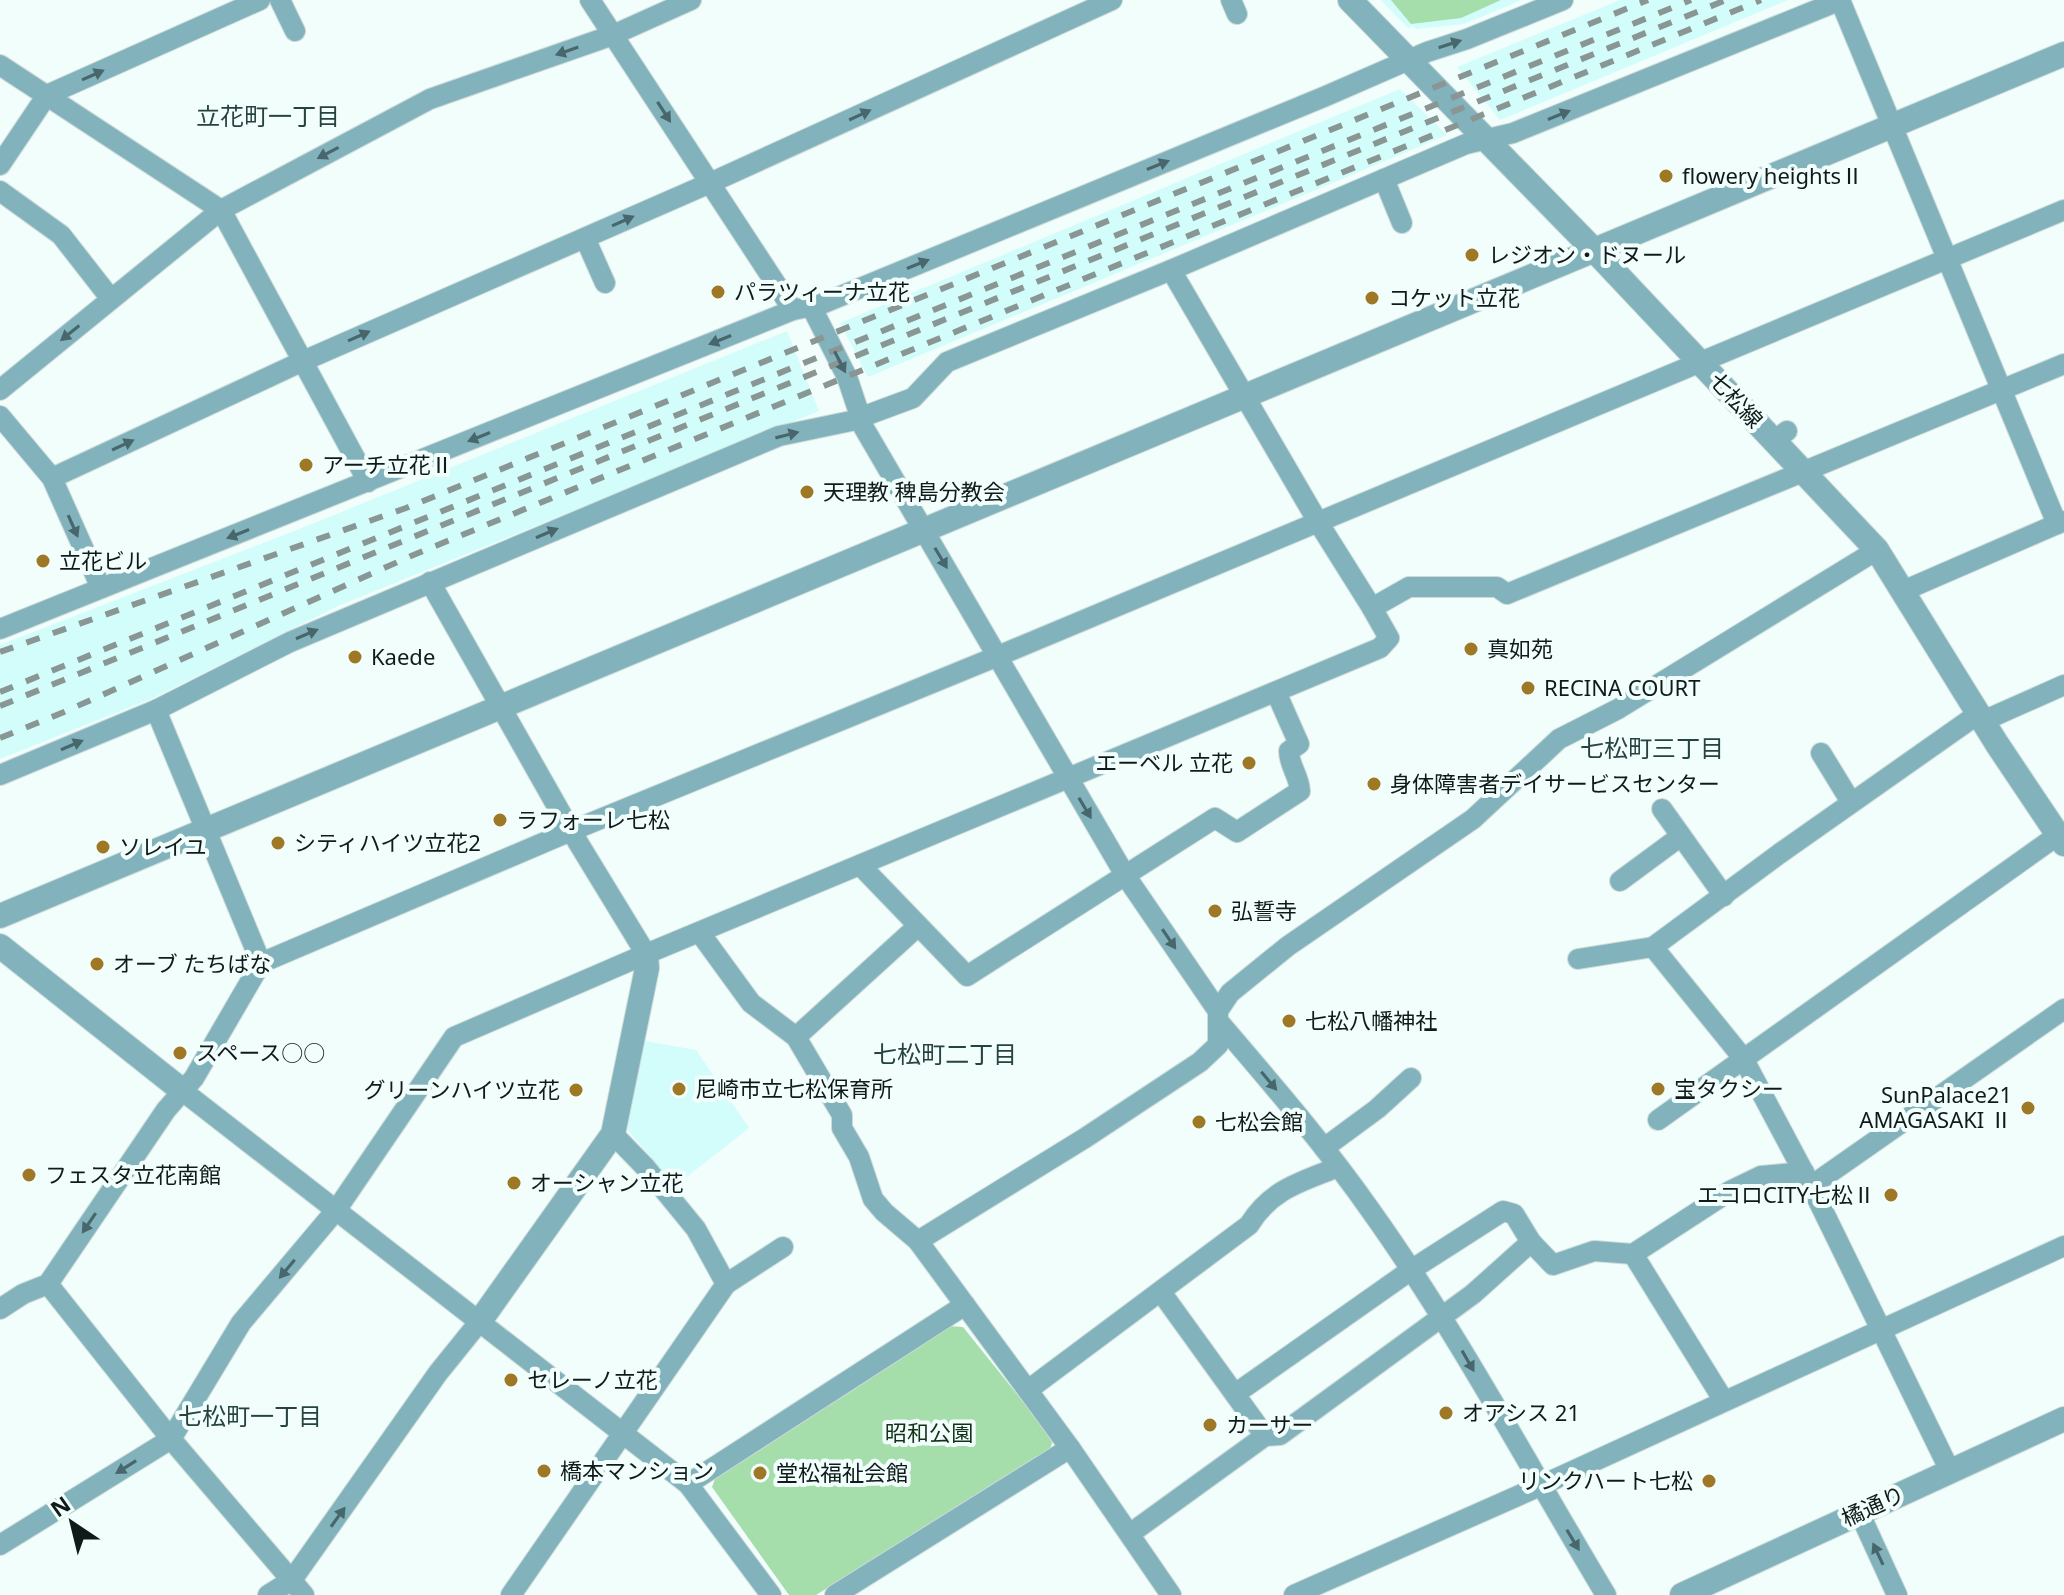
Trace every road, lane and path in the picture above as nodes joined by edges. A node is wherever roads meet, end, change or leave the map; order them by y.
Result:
1 (260, 0) edge
2 (280, 0) edge
3 (590, 0) edge
4 (691, 0) edge
5 (1112, 0) edge
6 (1350, 0) edge
7 (1563, 0) edge
8 (1840, 0) edge
9 (295, 31) dead end
10 (613, 35) junction
11 (2064, 54) edge
12 (1408, 60) junction
13 (0, 65) edge
14 (47, 95) junction
15 (1891, 125) junction
16 (1485, 139) junction
17 (0, 165) edge
18 (1384, 179) junction
19 (710, 183) junction
20 (0, 191) edge
21 (221, 210) junction
22 (2064, 210) edge
23 (1402, 223) dead end
24 (585, 238) junction
25 (1594, 250) junction
26 (1946, 259) junction
27 (1171, 270) junction
28 (605, 283) dead end
29 (111, 299) junction
30 (802, 309) junction
31 (301, 362) junction
32 (1701, 363) junction
33 (2064, 364) edge
34 (0, 390) edge
35 (2002, 390) junction
36 (1245, 396) junction
37 (0, 416) edge
38 (862, 418) junction
39 (1804, 472) junction
40 (52, 478) junction
41 (368, 482) junction
42 (1318, 522) junction
43 (2060, 523) edge
44 (924, 530) junction
45 (1877, 550) junction
46 (430, 582) junction
47 (101, 588) junction
48 (1903, 591) junction
49 (1372, 608) junction
50 (0, 629) edge
51 (998, 656) junction
52 (2064, 685) edge
53 (1276, 692) junction
54 (500, 706) junction
55 (156, 710) junction
56 (1981, 717) junction
57 (1821, 753) dead end
58 (0, 775) edge
59 (1068, 778) junction
60 (1851, 802) junction
61 (1662, 809) dead end
62 (207, 829) junction
63 (571, 831) junction
64 (1681, 836) junction
65 (2061, 840) edge
66 (860, 865) junction
67 (1125, 875) junction
68 (1620, 881) dead end
69 (1724, 896) junction
70 (0, 916) edge
71 (918, 926) junction
72 (700, 933) junction
73 (0, 946) edge
74 (1653, 947) junction
75 (646, 954) junction
76 (1578, 959) dead end
77 (261, 963) junction
78 (2064, 1009) edge
79 (1218, 1016) junction
80 (796, 1037) junction
81 (1743, 1058) junction
82 (1411, 1078) dead end
83 (184, 1092) junction
84 (1658, 1120) dead end
85 (613, 1134) junction
86 (1324, 1148) junction
87 (1338, 1167) junction
88 (1808, 1179) junction
89 (337, 1209) junction
90 (918, 1241) junction
91 (1531, 1242) junction
92 (2064, 1246) edge
93 (783, 1247) dead end
94 (1633, 1254) junction
95 (1411, 1270) junction
96 (48, 1284) junction
97 (726, 1284) junction
98 (1161, 1292) junction
99 (965, 1305) junction
100 (0, 1309) edge
101 (1442, 1316) junction
102 (480, 1321) junction
103 (1882, 1328) junction
104 (1028, 1390) junction
105 (1235, 1394) junction
106 (1724, 1401) junction
107 (2064, 1419) edge
108 (624, 1433) junction
109 (1265, 1436) junction
110 (171, 1439) junction
111 (1070, 1448) junction
112 (1950, 1471) junction
113 (688, 1484) junction
114 (1540, 1486) junction
115 (1859, 1512) junction
116 (1131, 1533) junction
117 (0, 1545) edge
118 (298, 1588) edge
119 (268, 1595) edge
120 (511, 1595) edge
121 (771, 1595) edge
122 (835, 1595) edge
123 (1171, 1595) edge
124 (1294, 1595) edge
125 (1606, 1595) edge
126 (1682, 1595) edge
127 (1897, 1595) edge

14 -> 1 street
2 - 9 street
3 - 10 street
4 - 10 street
19 -> 5 street
6 - 12 street, 七松線
12 -> 7 street
8 - 15 street
16 -> 8 street
10 -> 19 street
10 -> 21 street
11 - 15 street
12 - 16 street, 七松線
30 -> 12 street
13 - 14 street
14 - 17 street
14 - 21 street
15 - 25 street
15 - 26 street
16 - 18 street
16 - 25 street, 七松線
18 - 23 street
18 - 27 street
24 -> 19 street
19 - 30 street
20 - 29 street
21 - 29 street
21 - 31 street
22 - 26 street
24 - 28 street
31 -> 24 street
25 - 32 street, 七松線
25 - 36 street
26 - 32 street
26 - 35 street
27 - 36 street
27 - 38 street
29 -> 34 street
30 -> 38 street
30 -> 41 street
40 -> 31 street
31 - 41 street
32 - 39 street, 七松線
32 - 42 street
33 - 35 street
35 - 39 street
35 - 43 street
36 - 42 street
36 - 44 street
37 - 40 street
38 - 44 street
46 -> 38 street
39 - 45 street, 七松線
39 - 49 street
40 -> 47 street
41 -> 47 street
42 - 49 street
42 - 51 street
43 - 48 street
44 -> 51 street
44 - 54 street
45 - 48 street, 七松線
45 - 79 street
46 - 54 street
55 -> 46 street
47 - 50 street
48 - 56 street, 七松線
49 - 53 street
51 - 59 street
51 - 63 street
52 - 56 street
53 - 59 street
53 - 67 street
54 - 62 street
54 - 63 street
58 -> 55 street
55 - 62 street
56 - 60 street
56 - 65 street, 七松線
57 - 60 street
59 - 66 street
59 -> 67 street
60 - 69 street
61 - 64 street
62 - 70 street
62 - 77 street
63 - 75 street
63 - 77 street
64 - 68 street
64 - 69 street
65 - 81 street
66 - 71 street
66 - 72 street
67 - 71 street
67 -> 79 street
69 - 74 street
71 - 80 street
72 - 75 street
72 - 80 street
73 - 83 street
74 - 76 street
74 - 81 street
75 - 85 street
75 - 89 street
77 - 83 street
78 - 88 street
79 -> 86 street
79 - 90 street
80 - 90 street
81 - 84 street
81 - 88 street
82 - 86 street
83 - 89 street
83 -> 96 street
85 - 97 street
85 - 102 street
86 - 87 street
87 - 95 street
87 - 98 street
88 - 94 street
88 - 103 street
89 - 102 street
89 -> 110 street
90 - 99 street
91 - 94 street
91 - 95 street
91 - 101 street
92 - 103 street
93 - 97 street
94 - 106 street
95 - 101 street
95 - 105 street
96 - 100 street
96 - 110 street
97 - 108 street
98 - 104 street
98 - 105 street
99 - 104 street
99 - 113 street
101 - 109 street
101 -> 114 street
102 - 108 street
118 -> 102 street
103 - 106 street
103 - 112 street
104 - 111 street
105 - 109 street
106 - 114 street
107 - 112 street, 橘通り
108 - 113 street
108 - 120 street
109 - 116 street
110 -> 117 street
110 - 118 street
111 - 116 street
111 - 122 street
112 - 115 street, 橘通り
113 - 121 street
114 - 124 street
114 -> 125 street
115 - 126 street, 橘通り
127 -> 115 street
116 - 123 street
118 - 119 street

